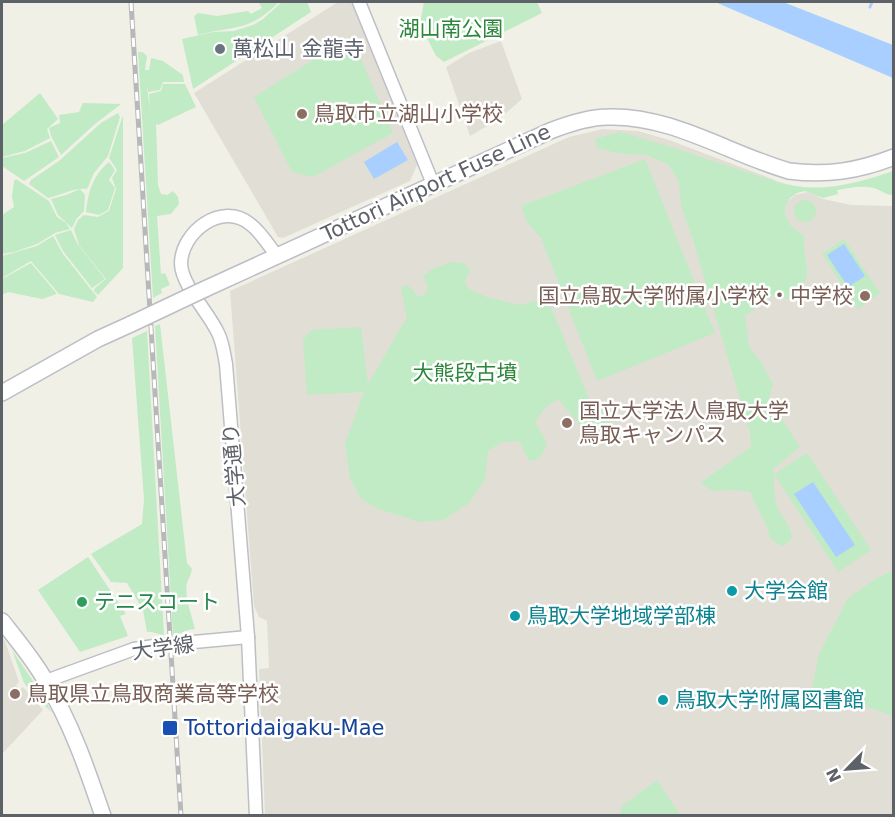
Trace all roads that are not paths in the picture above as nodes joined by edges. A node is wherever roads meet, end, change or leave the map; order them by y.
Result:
1 (359, 2) edge
2 (894, 157) edge
3 (434, 184) junction
4 (277, 256) junction
5 (2, 393) edge
6 (2, 621) edge
7 (248, 637) junction
8 (46, 681) junction
9 (103, 816) edge
10 (256, 816) edge

1 - 3 street
2 - 3 main road, Tottori Airport Fuse Line
3 - 4 main road, Tottori Airport Fuse Line
4 - 5 main road, Tottori Airport Fuse Line, bridge
4 - 7 street, 大学通り
6 - 8 main road
7 - 8 street, 大学線, bridge
7 - 10 street, 大学通り
8 - 9 main road

